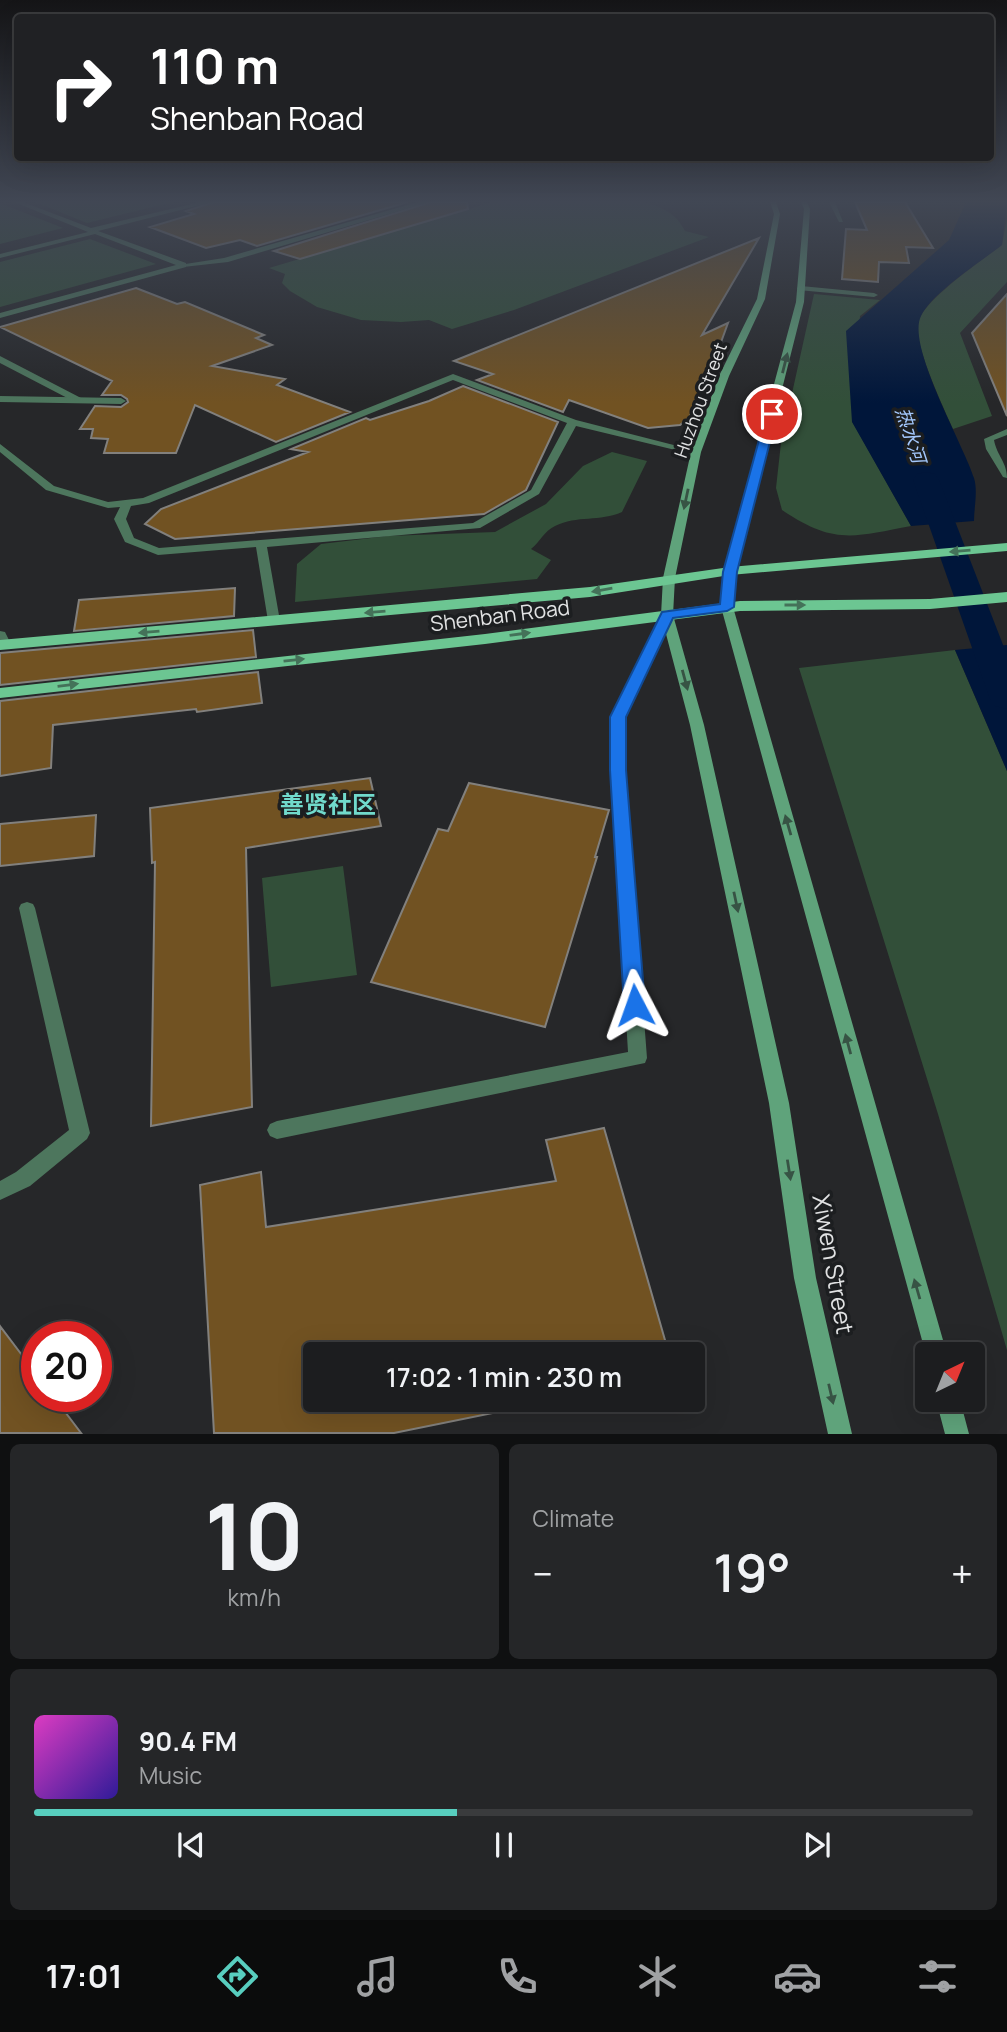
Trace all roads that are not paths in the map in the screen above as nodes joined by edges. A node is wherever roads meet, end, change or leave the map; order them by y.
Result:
1 (169, 269) edge
2 (767, 269) edge
3 (803, 269) edge
4 (802, 288) junction
5 (874, 295) dead end
6 (0, 316) edge
7 (0, 359) edge
8 (0, 399) edge
9 (78, 400) junction
10 (121, 401) dead end
11 (573, 422) junction
12 (1007, 432) edge
13 (0, 447) edge
14 (696, 452) junction
15 (1007, 475) edge
16 (127, 503) junction
17 (261, 545) junction
18 (1007, 547) edge
19 (730, 572) junction
20 (669, 578) junction
21 (1007, 597) edge
22 (727, 607) junction
23 (667, 615) junction
24 (274, 621) junction
25 (2, 641) edge
26 (0, 693) edge
27 (27, 908) dead end
28 (277, 1130) dead end
29 (0, 1191) edge
30 (932, 1342) edge
31 (951, 1412) edge
32 (841, 1433) edge
33 (957, 1433) edge

1 - 6 street
2 - 14 main road, Huzhou Street
3 - 4 main road
4 - 5 street
19 -> 4 main road
7 - 9 street
8 - 9 street
9 - 10 street
11 - 14 street
11 - 16 street
11 - 17 street
12 - 15 street
13 - 16 street
14 -> 20 main road, Huzhou Street
16 - 17 street
17 - 24 street
18 -> 19 main road, Shenban Road
19 - 20 main road, Shenban Road
19 - 22 main road
20 - 23 main road, Huzhou Street
20 -> 24 main road, Shenban Road
22 -> 21 main road, Shenban Road
22 - 23 main road, Shenban Road
30 -> 22 main road
26 -> 23 main road, Shenban Road
23 - 28 street
23 -> 32 main road, Xiwen Street
24 -> 25 main road, Shenban Road
27 - 29 street
31 - 33 main road

